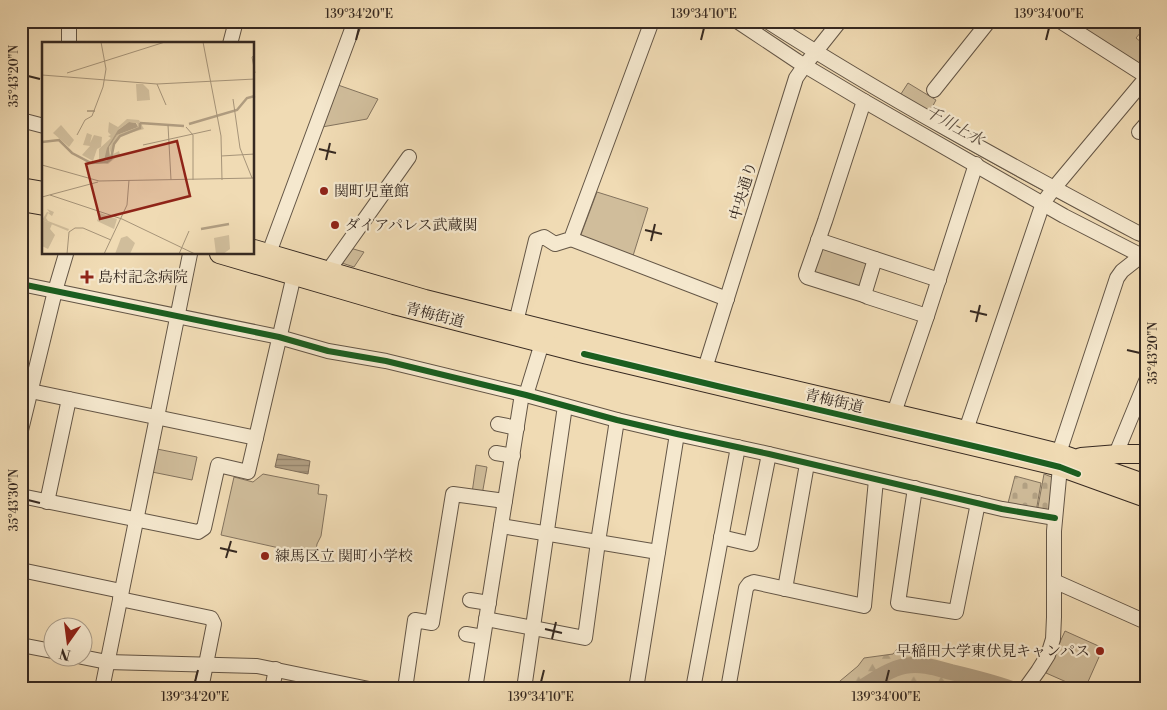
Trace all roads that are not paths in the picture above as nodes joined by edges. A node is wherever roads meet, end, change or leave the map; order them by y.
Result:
1 (69, 21) edge
2 (236, 21) edge
3 (355, 21) edge
4 (652, 21) edge
5 (737, 21) edge
6 (767, 21) edge
7 (840, 21) edge
8 (989, 21) edge
9 (1060, 21) edge
10 (69, 42) edge
11 (231, 42) edge
12 (810, 58) junction
13 (1146, 77) edge
14 (934, 90) dead end
15 (864, 101) junction
16 (21, 120) edge
17 (42, 125) edge
18 (409, 157) dead end
19 (976, 164) junction
20 (21, 187) edge
21 (42, 191) edge
22 (1050, 194) junction
23 (21, 202) edge
24 (42, 206) edge
25 (1146, 236) edge
26 (571, 239) junction
27 (818, 240) junction
28 (261, 251) edge
29 (66, 255) edge
30 (190, 255) edge
31 (223, 255) edge
32 (1144, 257) edge
33 (875, 259) junction
34 (328, 271) junction
35 (294, 275) junction
36 (939, 280) junction
37 (21, 284) edge
38 (55, 291) junction
39 (864, 295) junction
40 (727, 299) junction
41 (178, 316) junction
42 (927, 316) junction
43 (516, 322) junction
44 (279, 337) junction
45 (542, 343) junction
46 (672, 368) junction
47 (702, 376) junction
48 (1146, 382) edge
49 (26, 390) edge
50 (524, 394) junction
51 (69, 399) junction
52 (565, 406) junction
53 (894, 413) junction
54 (157, 417) junction
55 (617, 420) junction
56 (498, 424) dead end
57 (517, 428) junction
58 (21, 430) edge
59 (966, 430) junction
60 (677, 434) junction
61 (256, 438) junction
62 (738, 447) junction
63 (496, 453) dead end
64 (769, 454) junction
65 (1118, 454) junction
66 (1146, 454) edge
67 (513, 456) junction
68 (1063, 459) junction
69 (807, 464) junction
70 (876, 480) junction
71 (1142, 485) edge
72 (915, 488) junction
73 (21, 496) edge
74 (505, 501) junction
75 (47, 502) junction
76 (978, 503) junction
77 (1054, 518) junction
78 (136, 520) junction
79 (501, 526) junction
80 (546, 534) junction
81 (722, 537) junction
82 (598, 542) junction
83 (658, 552) junction
84 (21, 570) edge
85 (1054, 581) junction
86 (786, 589) junction
87 (121, 595) junction
88 (470, 600) dead end
89 (489, 603) junction
90 (486, 619) junction
91 (1146, 622) edge
92 (533, 628) junction
93 (466, 634) dead end
94 (483, 637) junction
95 (21, 645) edge
96 (42, 649) edge
97 (92, 659) edge
98 (107, 662) junction
99 (205, 665) junction
100 (276, 669) junction
101 (102, 689) edge
102 (201, 689) edge
103 (272, 689) edge
104 (369, 689) edge
105 (405, 689) edge
106 (475, 689) edge
107 (524, 689) edge
108 (636, 689) edge
109 (693, 689) edge
110 (728, 689) edge
111 (1025, 689) edge

1 - 10 street
2 - 11 street
3 - 28 street
4 - 26 street
5 - 12 street
6 - 12 street
7 - 12 street, 中央通り
8 - 14 street
9 - 13 street
12 - 15 street
12 - 22 street
12 - 40 street, 中央通り
13 - 22 street
15 - 19 street
15 - 27 street
16 - 17 street
18 - 34 street
19 - 22 street
19 - 36 street
20 - 21 main road
22 - 25 street
22 - 32 street
22 - 59 street
23 - 24 main road
26 - 40 street
26 - 43 street
27 - 33 street
27 - 39 street
28 - 34 main road, 青梅街道
29 - 38 street
30 - 41 street
31 - 35 main road, 青梅街道
32 - 68 street
33 - 36 street
33 - 39 street
34 - 43 main road, 青梅街道
35 - 44 street
35 - 45 main road, 青梅街道
36 - 42 street
37 - 38 street
38 - 41 street
38 - 49 street
39 - 42 street
40 - 47 street, 中央通り
41 - 44 street
41 - 54 street
42 - 53 street
43 - 46 main road, 青梅街道
44 - 50 street
44 - 61 street
45 - 46 main road, 青梅街道
45 - 50 street
46 - 47 main road, 青梅街道
47 - 53 main road, 青梅街道
47 - 68 main road, 青梅街道
48 - 65 street
49 - 51 street
49 - 58 street
50 - 52 street
50 - 57 street
51 - 54 street
51 - 75 street
52 - 55 street
52 - 80 street
53 - 59 main road, 青梅街道
54 - 61 street
54 - 78 street
55 - 60 street
55 - 82 street
56 - 57 street
57 - 67 street
59 - 68 main road, 青梅街道
60 - 62 street
60 - 83 street
61 - 78 street
62 - 64 street
62 - 81 street
63 - 67 street
64 - 69 street
64 - 81 street
65 - 66 main road
65 - 68 main road
67 - 74 street
68 - 71 main road, 青梅街道
68 - 77 street
69 - 70 street
69 - 86 street
70 - 72 street
70 - 86 street
72 - 76 street
72 - 76 street
73 - 75 street
74 - 79 street
74 - 105 street
75 - 78 street
76 - 77 street
77 - 85 street
78 - 87 street
79 - 80 street
79 - 89 street
80 - 82 street
80 - 92 street
81 - 109 street
82 - 83 street
82 - 92 street
83 - 108 street
84 - 87 street
85 - 91 street
85 - 111 street
86 - 110 street
87 - 98 street
87 - 99 street
88 - 89 street
89 - 90 street
90 - 92 street
90 - 94 street
92 - 107 street
93 - 94 street
94 - 106 street
95 - 96 street
97 - 98 street
98 - 99 street
98 - 101 street
99 - 100 street
99 - 102 street
100 - 103 street
100 - 104 street

